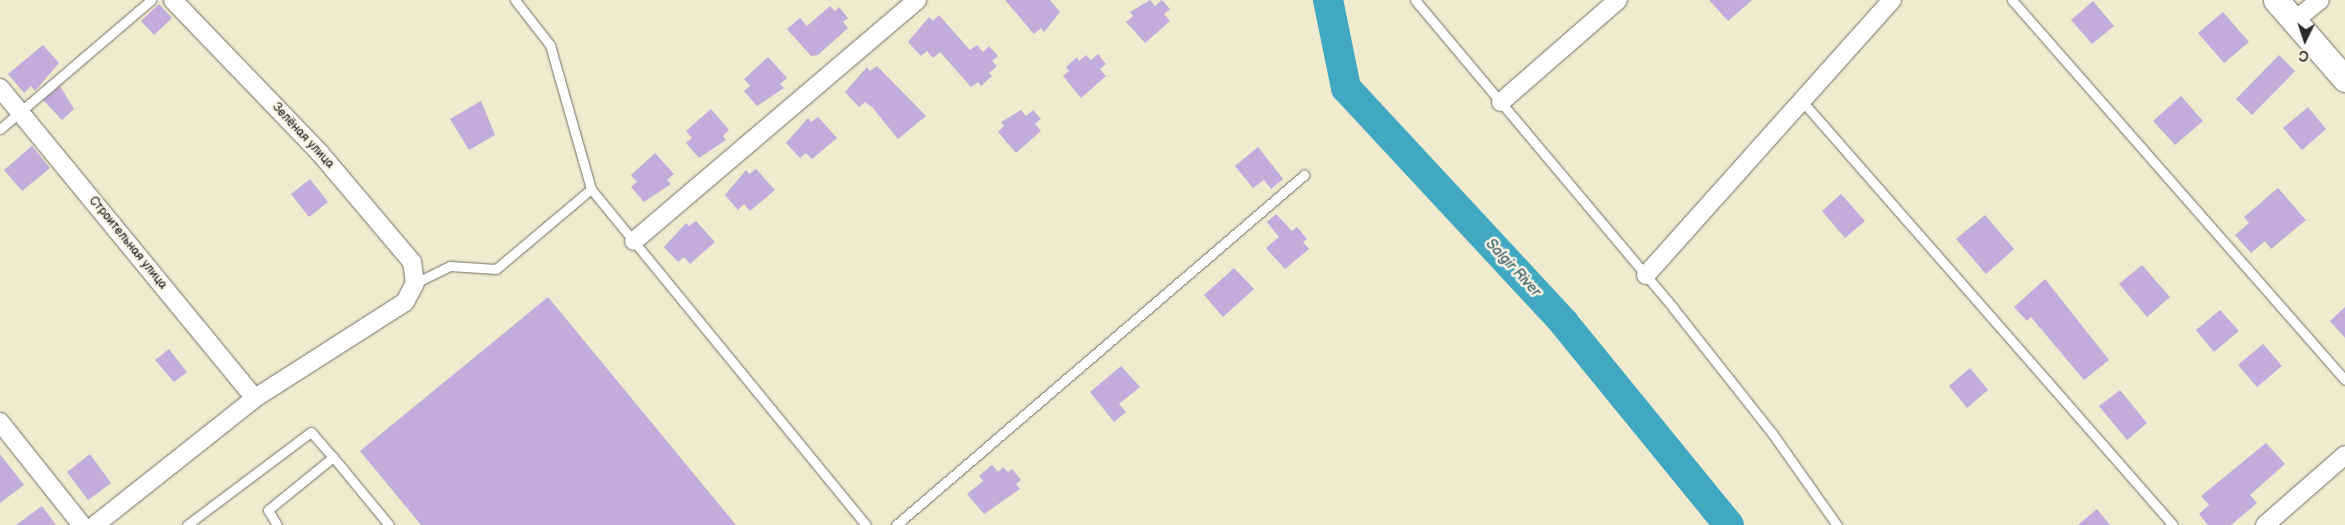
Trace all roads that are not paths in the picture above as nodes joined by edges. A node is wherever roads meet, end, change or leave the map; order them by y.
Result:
1 (150, 0) edge
2 (173, 0) edge
3 (515, 0) edge
4 (917, 0) edge
5 (1415, 0) edge
6 (1618, 0) edge
7 (1892, 0) edge
8 (2012, 0) edge
9 (2276, 0) edge
10 (2320, 0) edge
11 (2294, 21) junction
12 (2345, 79) edge
13 (0, 88) edge
14 (1802, 101) junction
15 (1501, 102) junction
16 (20, 110) junction
17 (0, 129) edge
18 (1304, 175) dead end
19 (591, 189) junction
20 (634, 241) junction
21 (1646, 275) junction
22 (415, 283) junction
23 (2345, 380) edge
24 (256, 398) junction
25 (0, 422) edge
26 (2345, 455) edge
27 (333, 457) junction
28 (82, 525) edge
29 (94, 525) edge
30 (187, 525) edge
31 (276, 525) edge
32 (389, 525) edge
33 (866, 525) edge
34 (896, 525) edge
35 (1837, 525) edge
36 (2173, 525) edge
37 (2265, 525) edge

1 - 16 lane
2 - 22 street, Зелёная улица
3 - 19 lane
4 - 20 street
5 - 15 lane
6 - 15 street
7 - 14 street
8 - 23 lane
9 - 11 main road
10 - 11 street
11 - 12 main road
13 - 16 street, Строительная улица
14 - 21 street
14 - 36 lane
15 - 21 lane
16 - 17 lane
16 - 24 street, Строительная улица
18 - 34 lane
19 - 20 lane
19 - 22 lane
20 - 33 lane
21 - 35 lane
22 - 24 street
24 - 29 street
25 - 28 street
26 - 37 street
27 - 30 lane
27 - 31 lane
27 - 32 lane

